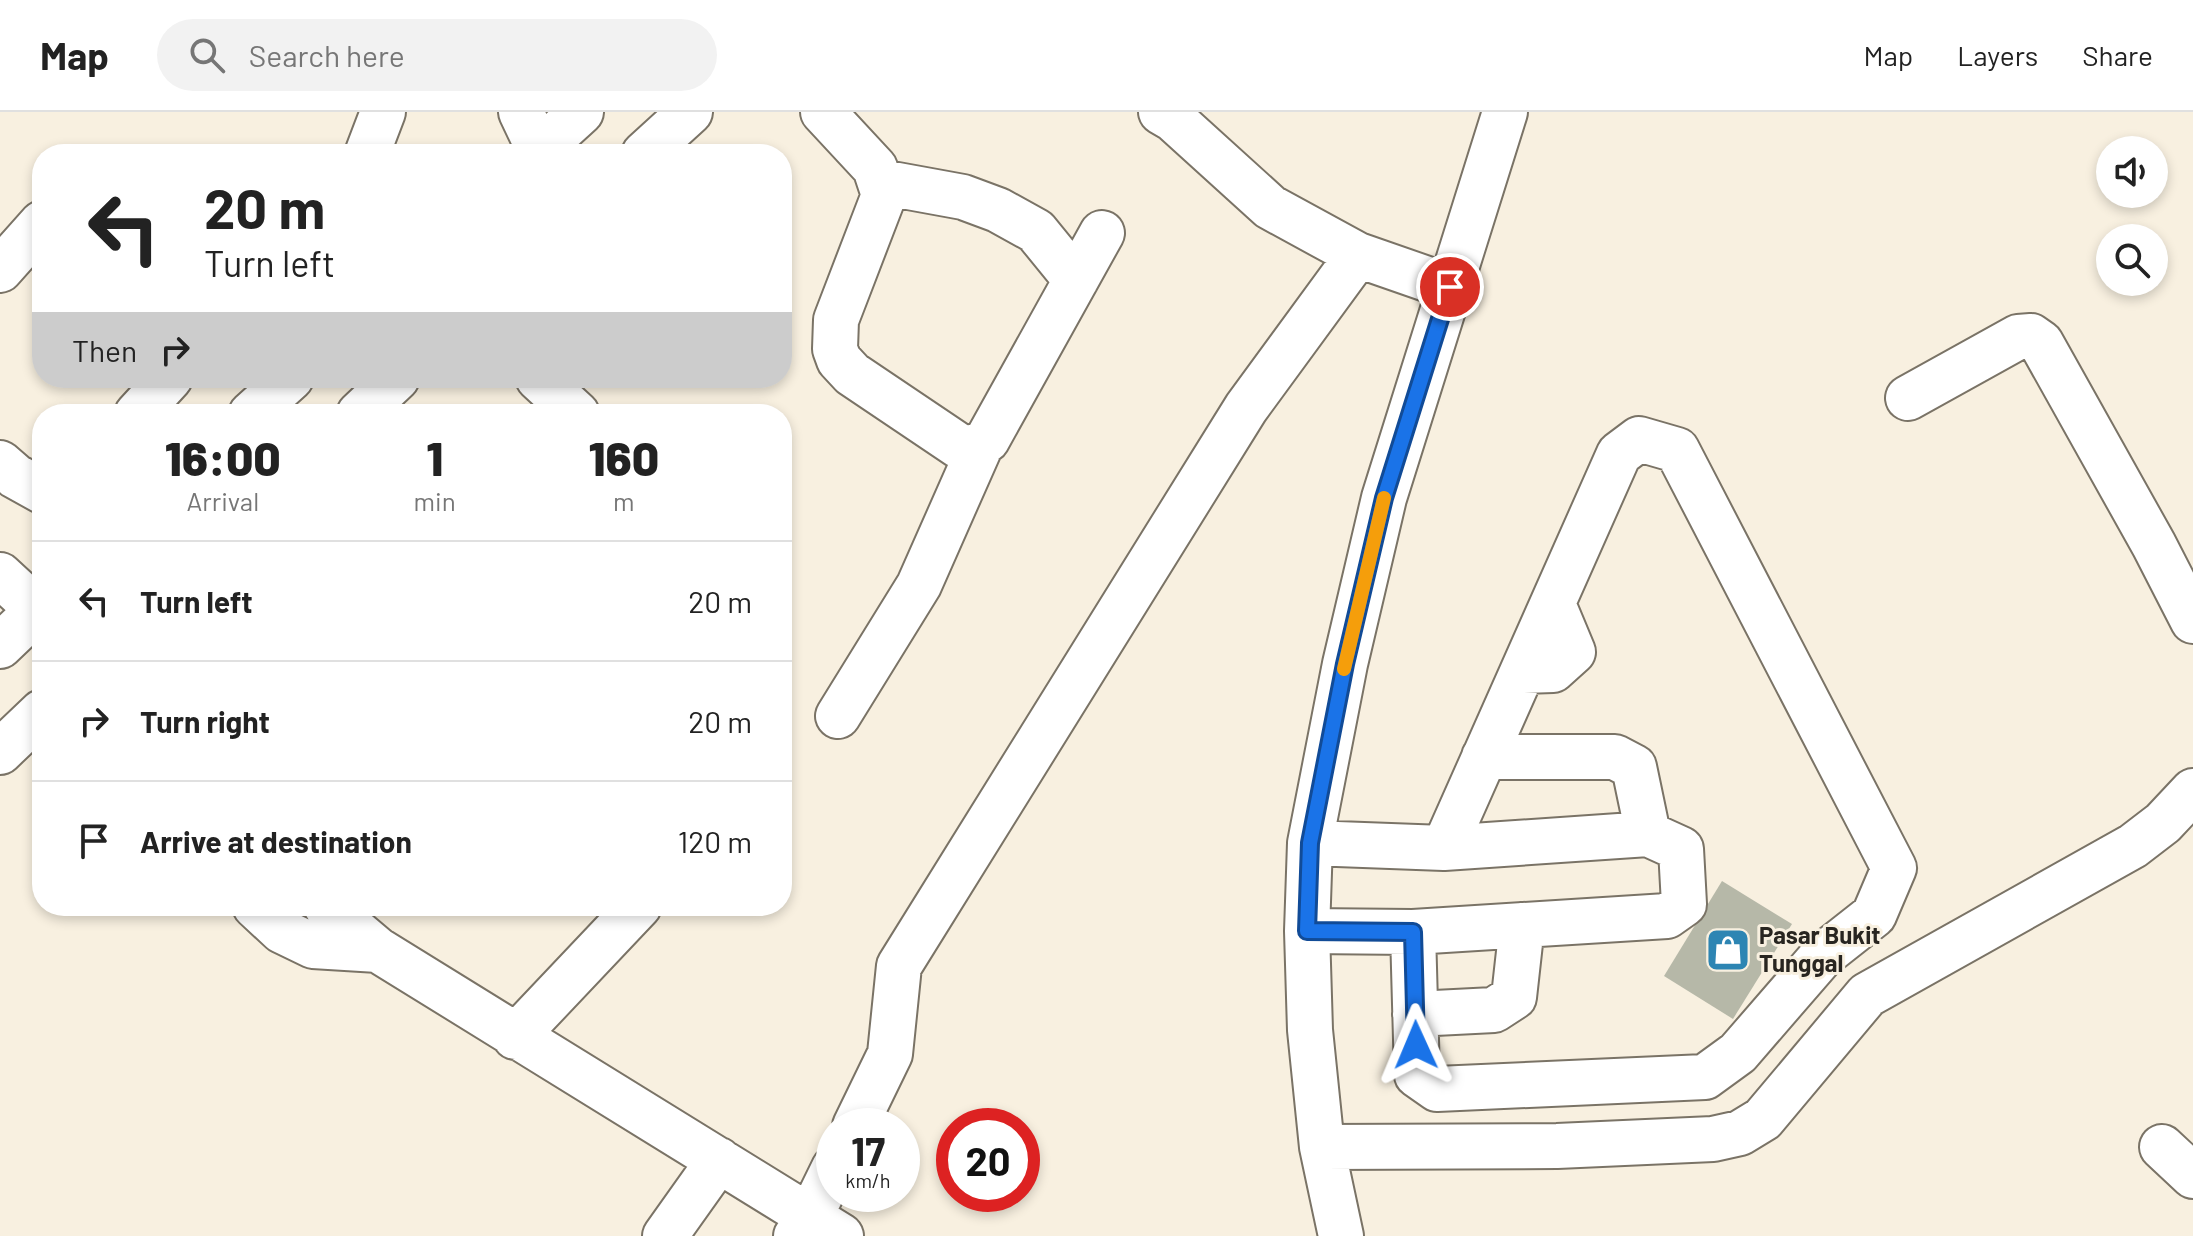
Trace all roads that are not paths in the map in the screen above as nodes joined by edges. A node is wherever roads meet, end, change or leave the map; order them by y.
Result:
1 (383, 112) edge
2 (581, 112) edge
3 (690, 112) edge
4 (823, 112) edge
5 (1161, 112) edge
6 (1505, 112) edge
7 (532, 139) edge
8 (371, 144) edge
9 (655, 144) edge
10 (881, 182) junction
11 (1102, 233) dead end
12 (32, 234) edge
13 (1358, 255) junction
14 (0, 270) edge
15 (1076, 280) junction
16 (1450, 287) junction
17 (161, 388) edge
18 (280, 388) edge
19 (386, 388) edge
20 (549, 388) edge
21 (1908, 398) dead end
22 (146, 404) edge
23 (262, 404) edge
24 (370, 404) edge
25 (566, 404) edge
26 (980, 447) junction
27 (0, 463) edge
28 (32, 485) edge
29 (0, 575) edge
30 (32, 601) edge
31 (32, 615) edge
32 (2193, 621) edge
33 (2, 641) edge
34 (838, 716) dead end
35 (32, 722) edge
36 (0, 752) edge
37 (1484, 757) junction
38 (2193, 791) edge
39 (1648, 834) junction
40 (1310, 843) junction
41 (1444, 848) junction
42 (266, 916) edge
43 (630, 916) edge
44 (329, 919) edge
45 (1522, 925) junction
46 (1307, 931) junction
47 (1413, 932) junction
48 (1415, 1014) junction
49 (515, 1037) junction
50 (864, 1108) edge
51 (1322, 1147) junction
52 (2162, 1147) dead end
53 (719, 1160) junction
54 (2193, 1176) edge
55 (816, 1230) edge
56 (665, 1236) edge
57 (1341, 1236) edge

1 - 8 main road
2 - 7 main road
3 - 9 main road
4 - 10 main road
5 - 13 main road
6 - 16 main road
10 - 15 main road
10 - 26 main road
11 - 15 main road
12 - 14 main road
13 - 16 main road
13 - 50 main road
15 - 26 main road
16 - 40 main road
17 - 22 main road
18 - 23 main road
19 - 24 main road
20 - 25 main road
21 - 32 main road
26 - 34 main road
27 - 28 main road
29 - 30 main road
31 - 33 main road
35 - 36 main road
37 - 39 main road
37 - 41 main road
37 - 48 main road
38 - 51 main road
39 - 41 main road
39 - 45 main road
40 - 41 main road
40 - 46 main road
42 - 44 main road
43 - 49 main road
44 - 49 main road
45 - 47 main road
45 - 48 main road
46 - 47 main road
46 - 51 main road
47 - 48 main road
49 - 53 main road
51 - 57 main road
52 - 54 main road
53 - 55 main road
53 - 56 main road

